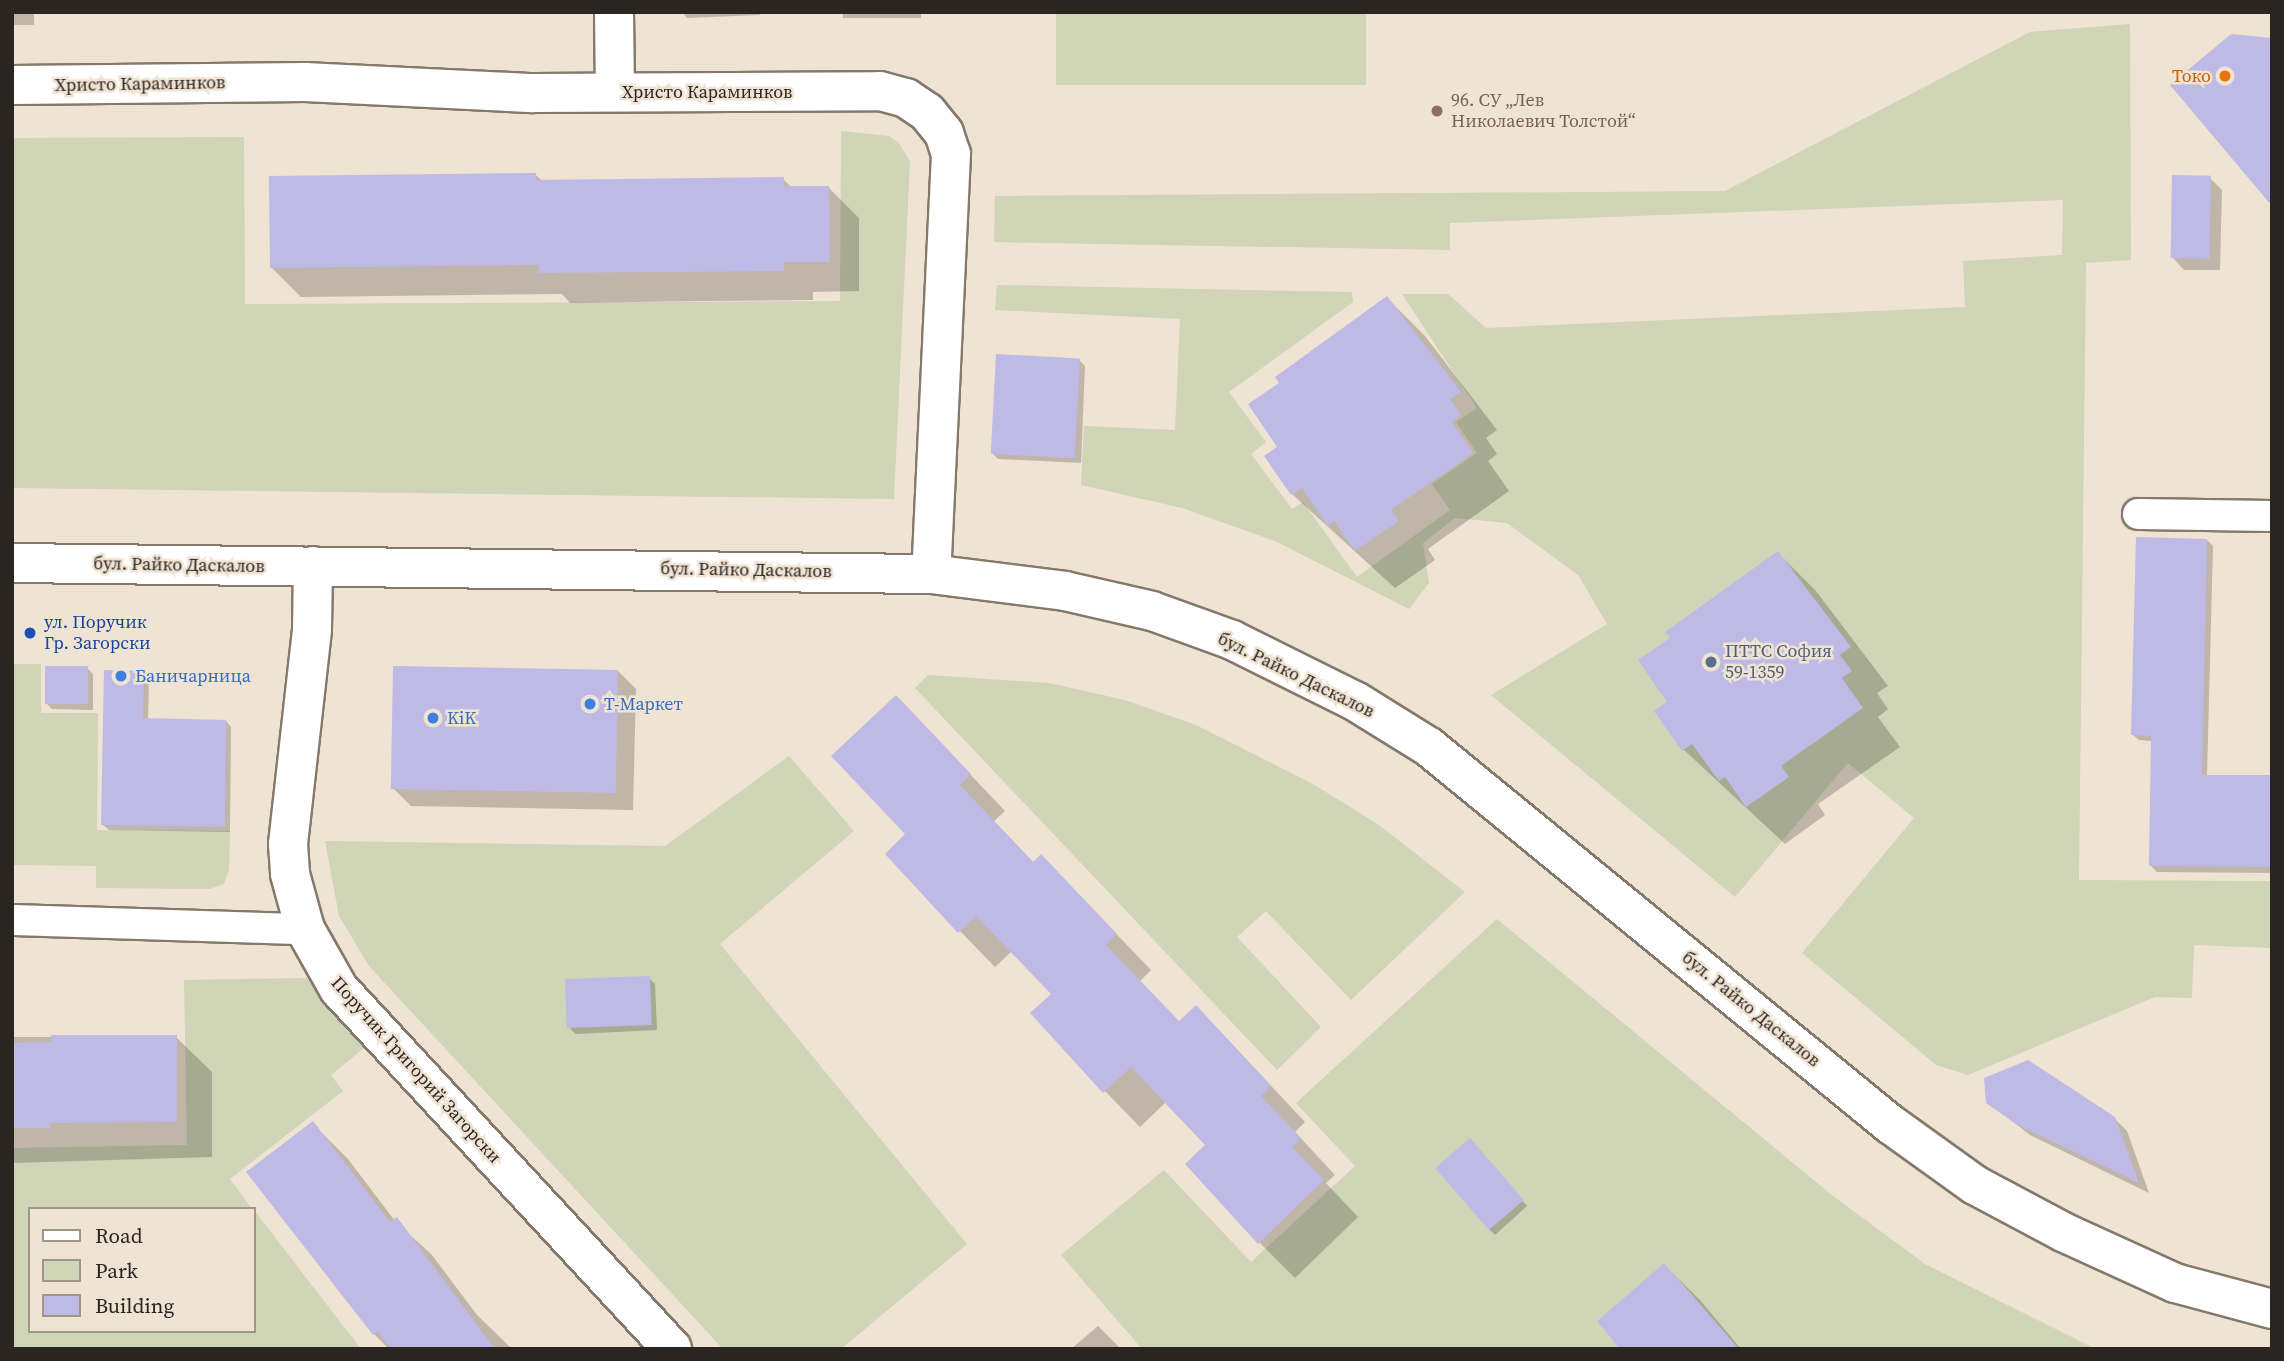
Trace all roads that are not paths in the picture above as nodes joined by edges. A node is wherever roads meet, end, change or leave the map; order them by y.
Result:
1 (614, 12) edge
2 (12, 85) edge
3 (615, 92) junction
4 (2138, 514) dead end
5 (2272, 516) edge
6 (12, 562) edge
7 (313, 566) junction
8 (931, 574) junction
9 (12, 920) edge
10 (305, 929) junction
11 (2272, 1309) edge
12 (672, 1349) edge

1 - 3 street
2 - 3 street, Христо Караминков
3 - 8 street, Христо Караминков
4 - 5 lane
6 - 7 street, бул. Райко Даскалов
7 - 8 street, бул. Райко Даскалов
7 - 10 street, Поручик Григорий Загорски
8 - 11 street, бул. Райко Даскалов
9 - 10 lane
10 - 12 street, Поручик Григорий Загорски

